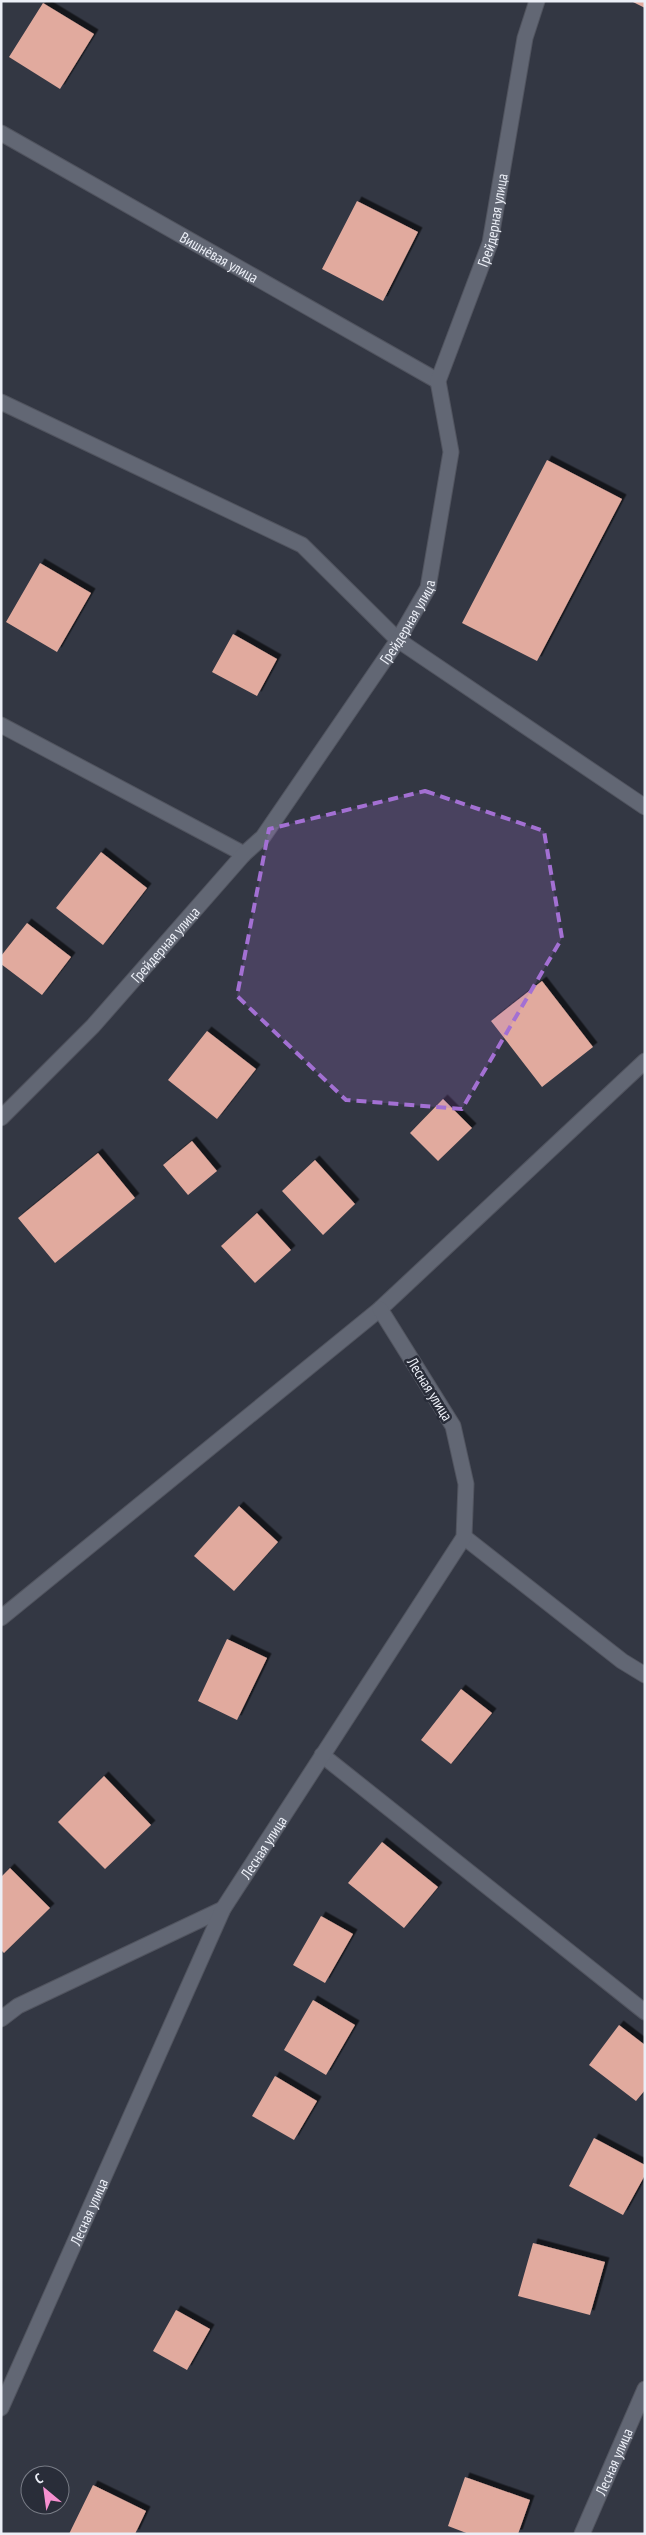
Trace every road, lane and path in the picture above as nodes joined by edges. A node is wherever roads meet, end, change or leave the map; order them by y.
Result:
1 (537, 1) edge
2 (1, 133) edge
3 (438, 381) junction
4 (1, 402) edge
5 (398, 640) junction
6 (1, 725) edge
7 (645, 807) edge
8 (244, 854) junction
9 (645, 1061) edge
10 (1, 1118) edge
11 (380, 1308) junction
12 (464, 1537) junction
13 (1, 1618) edge
14 (645, 1676) edge
15 (322, 1756) junction
16 (223, 1909) junction
17 (645, 2012) edge
18 (1, 2019) edge
19 (645, 2389) edge
20 (1, 2408) edge
21 (582, 2534) edge

1 - 3 street, Грейдерная улица
2 - 3 street, Вишнёвая улица
3 - 5 street, Грейдерная улица
4 - 5 street
5 - 7 street
5 - 8 street, Грейдерная улица
6 - 8 street
8 - 10 street, Грейдерная улица
9 - 11 street
11 - 12 street, Лесная улица
11 - 13 street
12 - 14 street
12 - 15 street, Лесная улица
15 - 16 street, Лесная улица
15 - 17 street
16 - 18 street
16 - 20 street, Лесная улица
19 - 21 street, Лесная улица

